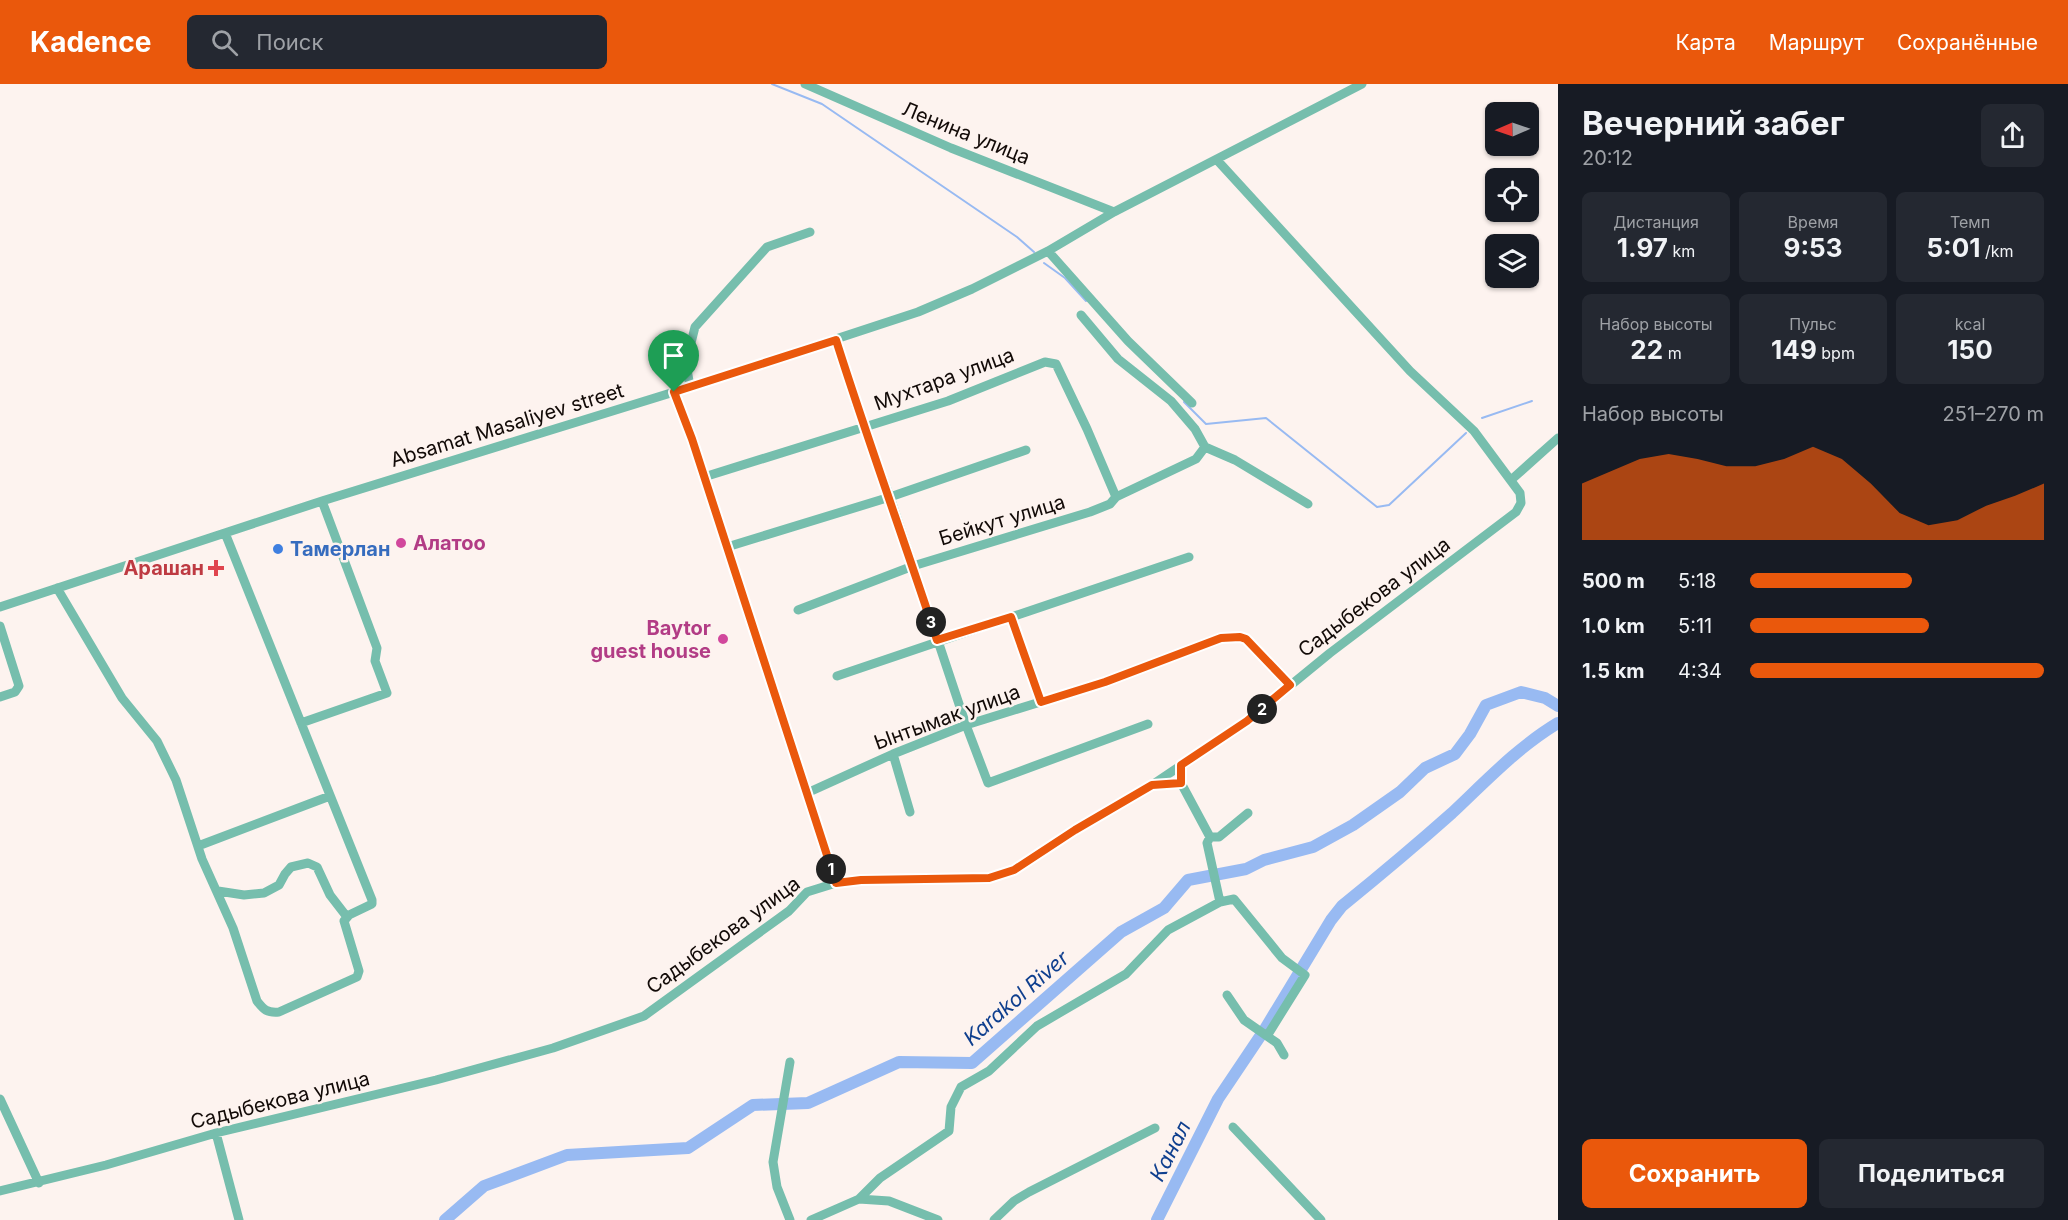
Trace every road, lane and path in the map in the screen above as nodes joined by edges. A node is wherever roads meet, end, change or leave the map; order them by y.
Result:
1 (805, 84) edge
2 (1362, 84) edge
3 (1217, 160) junction
4 (1114, 212) junction
5 (810, 232) dead end
6 (1048, 251) junction
7 (1080, 315) dead end
8 (836, 340) junction
9 (690, 387) junction
10 (674, 392) junction
11 (1192, 403) dead end
12 (865, 426) junction
13 (1558, 438) edge
14 (1205, 447) junction
15 (1026, 450) dead end
16 (704, 477) junction
17 (1511, 480) junction
18 (890, 497) junction
19 (1116, 497) junction
20 (322, 501) junction
21 (1308, 504) dead end
22 (225, 533) junction
23 (727, 547) junction
24 (1190, 557) dead end
25 (913, 566) junction
26 (57, 588) junction
27 (0, 607) edge
28 (798, 610) dead end
29 (1011, 617) junction
30 (0, 626) edge
31 (937, 640) junction
32 (837, 676) dead end
33 (1290, 685) junction
34 (0, 697) edge
35 (1041, 702) junction
36 (301, 723) junction
37 (1148, 724) dead end
38 (966, 725) junction
39 (893, 754) junction
40 (1181, 765) junction
41 (1181, 783) junction
42 (1152, 785) junction
43 (807, 793) junction
44 (330, 796) junction
45 (910, 812) dead end
46 (1248, 813) dead end
47 (1209, 837) junction
48 (198, 846) junction
49 (836, 883) junction
50 (218, 891) junction
51 (1220, 902) junction
52 (346, 917) junction
53 (1227, 995) dead end
54 (1267, 1036) junction
55 (1284, 1055) dead end
56 (790, 1062) dead end
57 (0, 1099) edge
58 (1233, 1127) dead end
59 (1155, 1128) dead end
60 (216, 1133) junction
61 (39, 1183) junction
62 (0, 1191) edge
63 (859, 1199) junction
64 (239, 1220) edge
65 (790, 1220) edge
66 (811, 1220) edge
67 (938, 1220) edge
68 (994, 1220) edge
69 (1322, 1220) edge

1 - 4 street, Ленина улица
2 - 3 street, Absamat Masaliyev street
3 - 4 street, Absamat Masaliyev street
3 - 17 street, Садыбекова улица
4 - 6 street, Absamat Masaliyev street
5 - 9 street
6 - 8 street, Absamat Masaliyev street
6 - 11 street
7 - 14 street
8 - 9 street, Absamat Masaliyev street
8 - 12 street
9 - 10 street, Absamat Masaliyev street
10 - 16 street
10 - 20 street, Absamat Masaliyev street
12 - 16 street, Мухтара улица
12 - 18 street
12 - 19 street, Мухтара улица
13 - 17 street
14 - 19 street, Бейкут улица
14 - 21 street
15 - 18 street
16 - 23 street
17 - 33 street, Садыбекова улица
18 - 23 street
18 - 25 street
19 - 25 street, Бейкут улица
20 - 22 street, Absamat Masaliyev street
20 - 36 street
22 - 26 street, Absamat Masaliyev street
22 - 36 street
23 - 43 street
24 - 29 street
25 - 28 street, Бейкут улица
25 - 31 street
26 - 27 street, Absamat Masaliyev street
26 - 48 street
29 - 31 street
29 - 35 street
30 - 34 street
31 - 32 street
31 - 38 street
33 - 35 street, Ынтымак улица
33 - 40 street, Садыбекова улица
35 - 38 street, Ынтымак улица
36 - 44 street
37 - 38 street
38 - 39 street, Ынтымак улица
39 - 43 street, Ынтымак улица
39 - 45 street
40 - 41 street
40 - 42 street, Садыбекова улица
41 - 42 street
41 - 47 street
42 - 49 street, Садыбекова улица
43 - 49 street
44 - 48 street
44 - 52 street
46 - 47 street
47 - 51 street
48 - 50 street
49 - 60 street, Садыбекова улица
50 - 52 street
50 - 52 street
51 - 54 street
51 - 63 street
53 - 54 street
54 - 55 street
56 - 65 street
57 - 61 street
58 - 69 street
59 - 68 street
60 - 61 street, Садыбекова улица
60 - 64 street
61 - 62 street, Садыбекова улица
63 - 66 street
63 - 67 street

